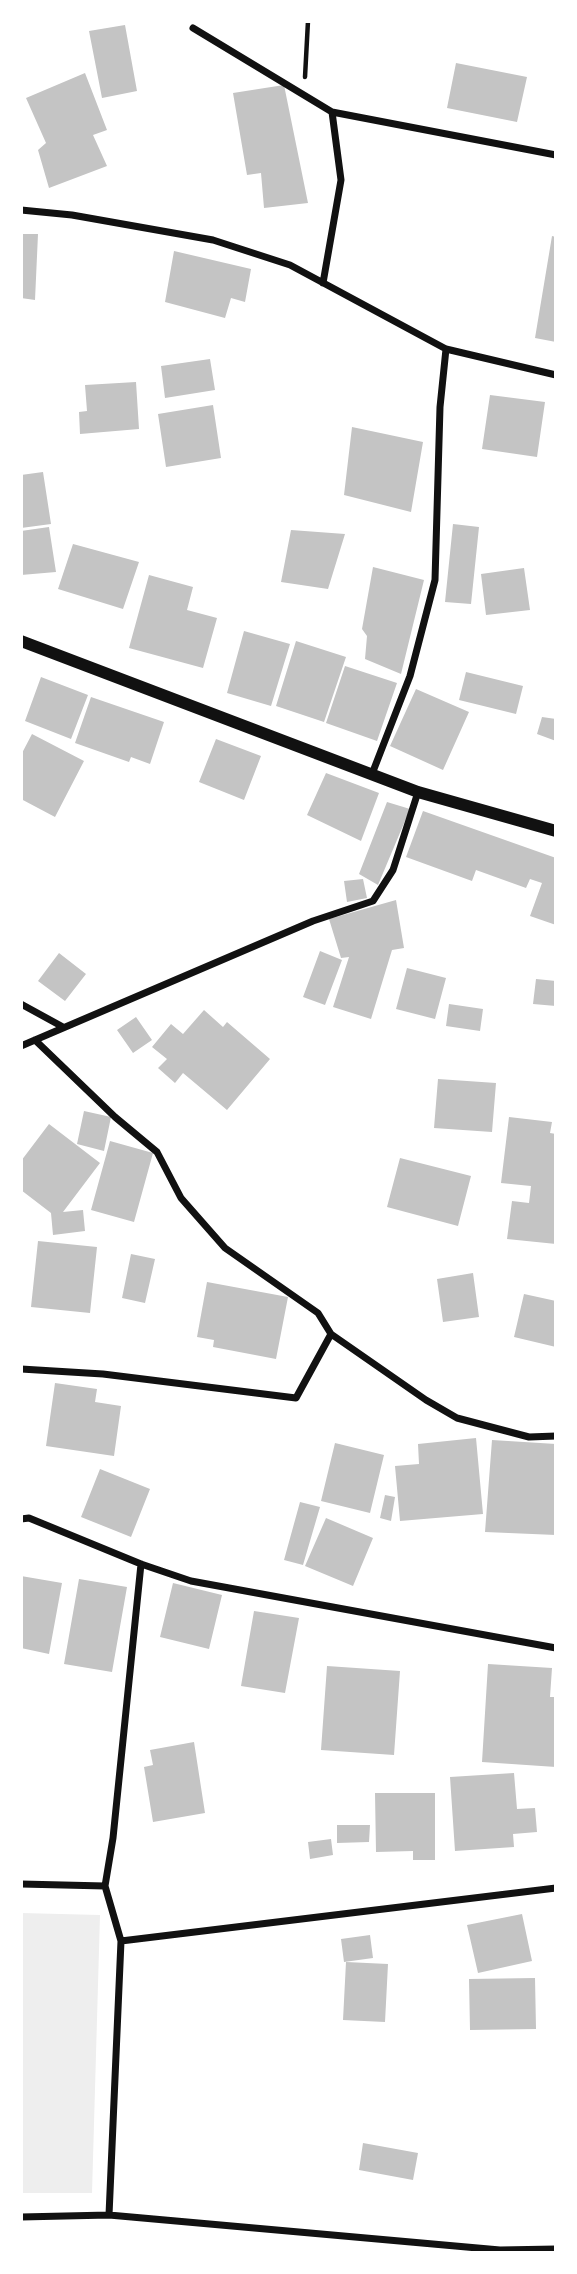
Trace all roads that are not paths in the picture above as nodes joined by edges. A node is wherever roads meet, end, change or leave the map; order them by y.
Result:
1 (193, 28) dead end
2 (332, 112) junction
3 (556, 155) edge
4 (21, 209) edge
5 (323, 283) junction
6 (446, 348) junction
7 (556, 375) edge
8 (21, 641) edge
9 (372, 775) junction
10 (418, 792) junction
11 (556, 831) edge
12 (21, 1004) edge
13 (64, 1027) junction
14 (35, 1040) junction
15 (21, 1046) edge
16 (331, 1334) junction
17 (21, 1369) edge
18 (556, 1436) edge
19 (21, 1518) edge
20 (141, 1564) junction
21 (556, 1648) edge
22 (21, 1884) edge
23 (105, 1886) junction
24 (556, 1888) edge
25 (121, 1941) junction
26 (109, 2215) junction
27 (21, 2217) edge
28 (556, 2249) edge

1 - 2 street
2 - 3 street
2 - 5 street
4 - 5 street
5 - 6 street
6 - 7 street
6 - 9 street
8 - 9 street
9 - 10 street
10 - 11 street
10 - 13 street
12 - 13 street
13 - 14 street
14 - 15 street
14 - 16 street
16 - 17 street
16 - 18 street
19 - 20 street
20 - 21 street
20 - 23 street
22 - 23 street
23 - 25 street
24 - 25 street
25 - 26 street
26 - 27 street
26 - 28 street

